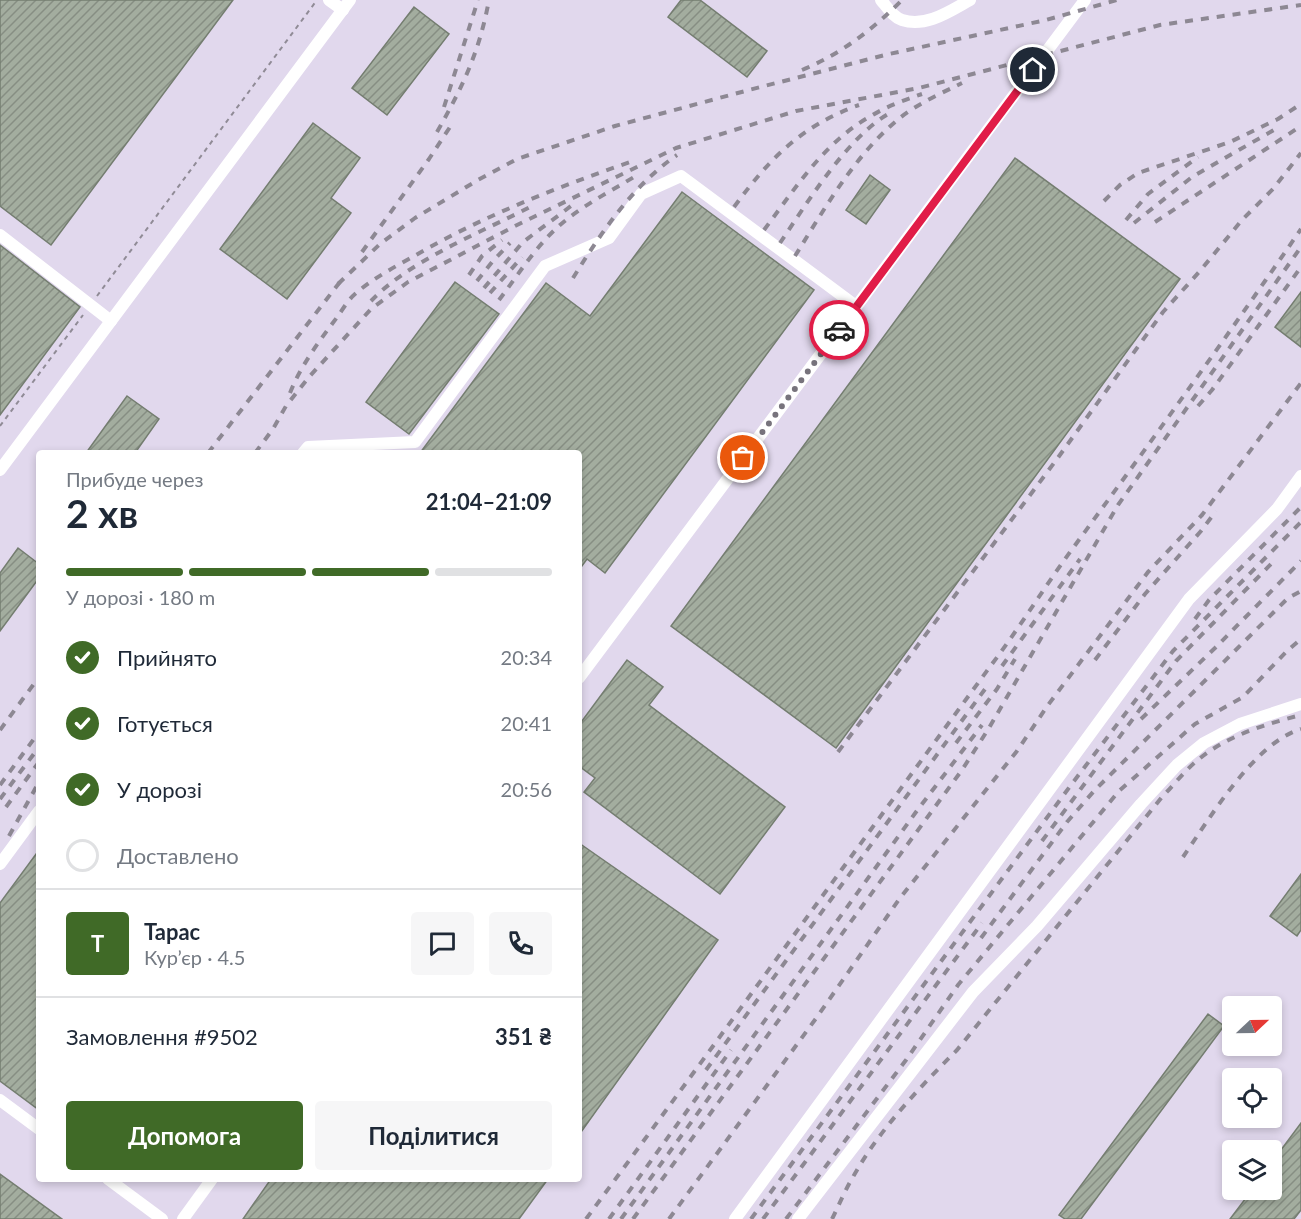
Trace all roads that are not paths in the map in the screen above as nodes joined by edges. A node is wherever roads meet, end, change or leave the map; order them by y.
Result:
1 (329, 0) edge
2 (881, 0) edge
3 (970, 0) edge
4 (1084, 0) edge
5 (347, 5) edge
6 (0, 235) edge
7 (856, 306) junction
8 (111, 321) junction
9 (306, 450) edge
10 (0, 470) edge
11 (1301, 476) edge
12 (582, 674) edge
13 (1301, 704) edge
14 (36, 815) edge
15 (0, 864) edge
16 (0, 1100) edge
17 (36, 1127) edge
18 (112, 1182) edge
19 (210, 1182) edge
20 (162, 1219) edge
21 (183, 1219) edge
22 (735, 1219) edge
23 (798, 1219) edge

1 - 5 lane
2 - 3 lane
4 - 7 lane
5 - 8 lane
6 - 8 lane
7 - 9 lane
7 - 12 lane
8 - 10 lane
11 - 22 lane
13 - 23 lane
14 - 15 lane
16 - 17 lane
18 - 20 lane
19 - 21 lane

